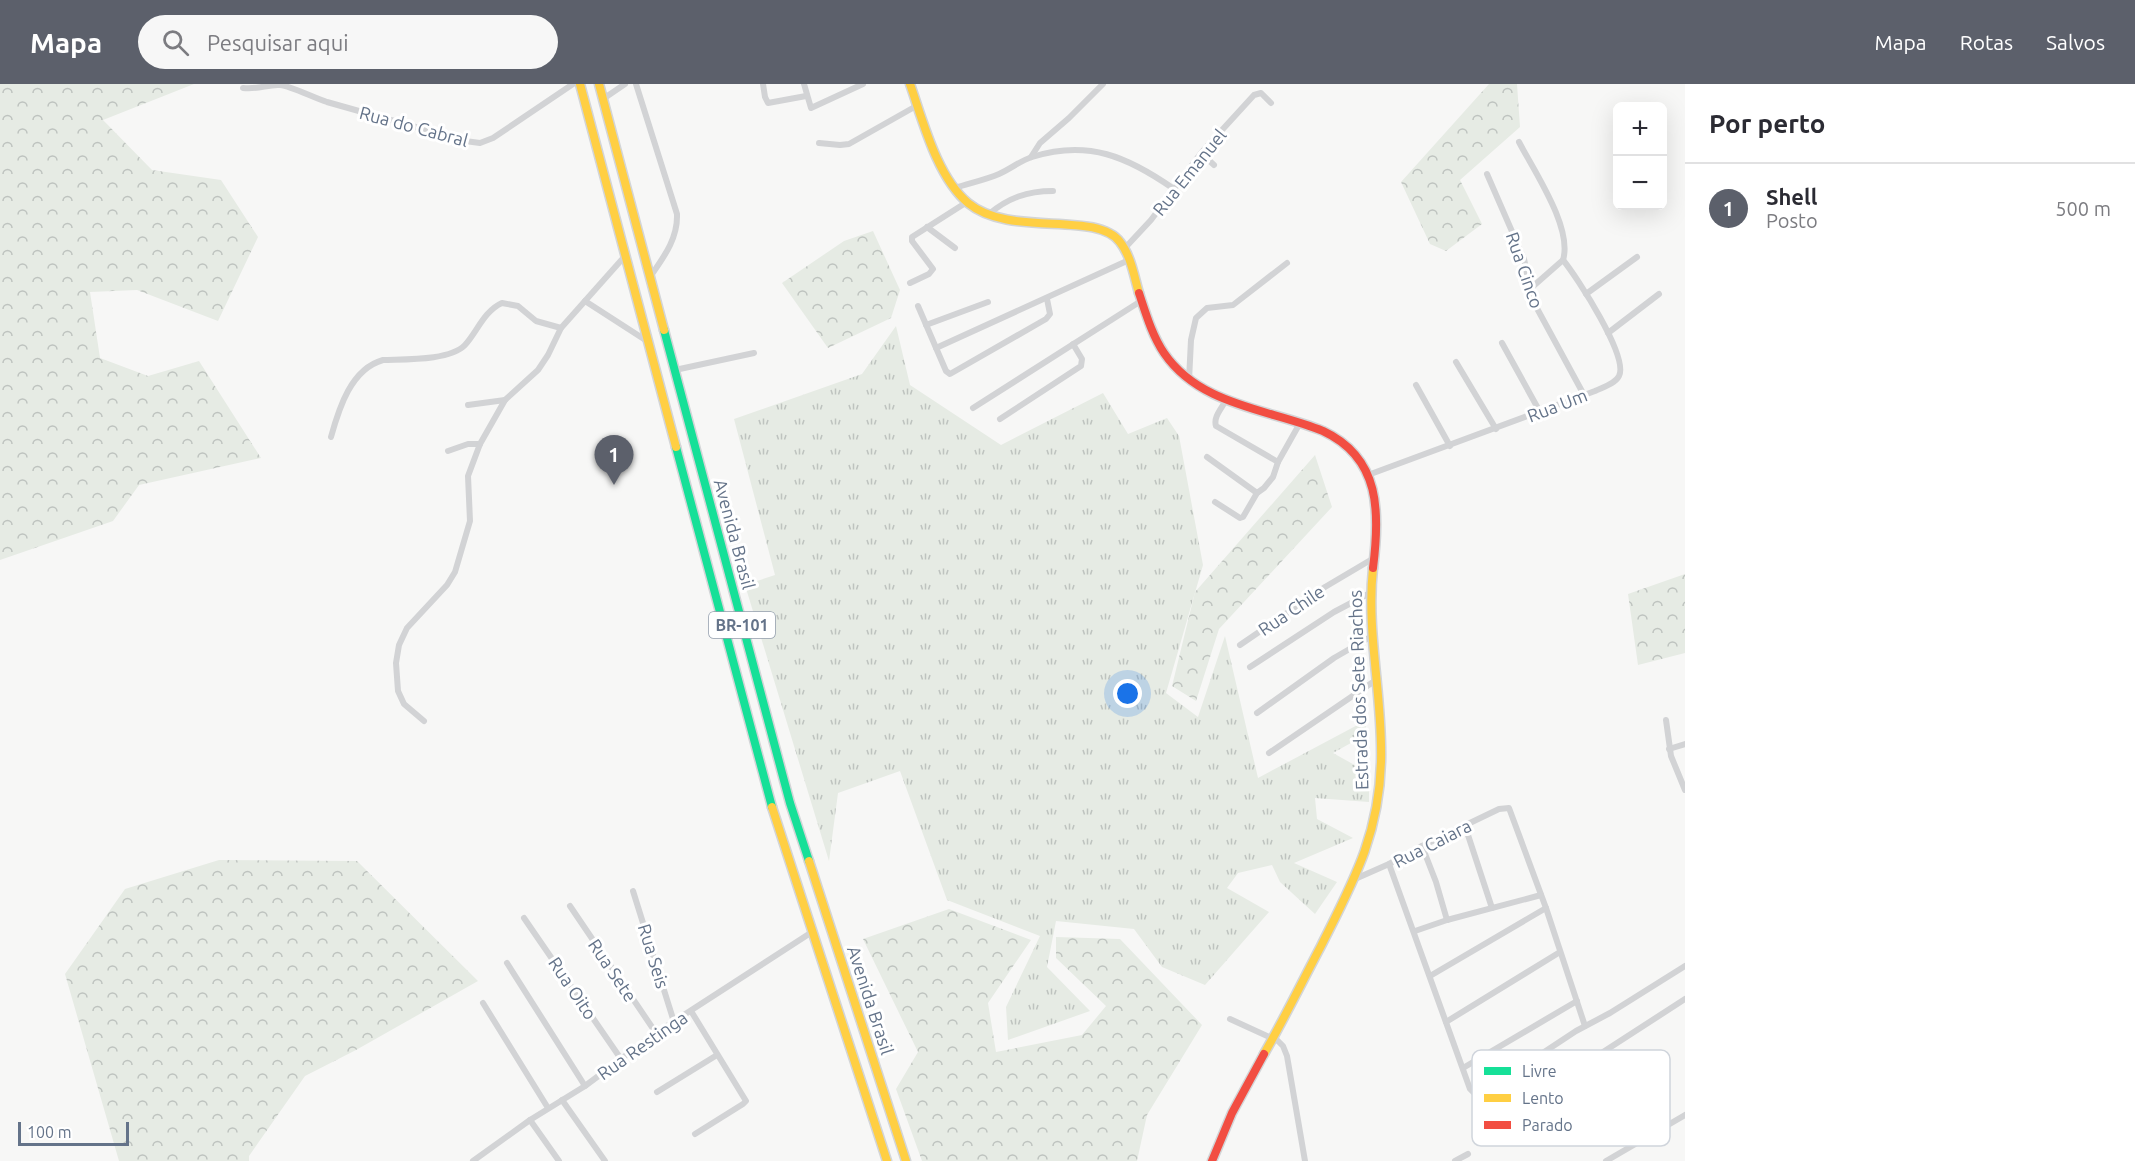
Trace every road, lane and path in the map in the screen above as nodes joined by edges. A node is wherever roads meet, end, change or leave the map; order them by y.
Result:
1 (573, 84) edge
2 (580, 84) edge
3 (599, 84) edge
4 (625, 84) edge
5 (636, 84) edge
6 (764, 84) edge
7 (804, 84) edge
8 (863, 84) edge
9 (910, 84) edge
10 (1103, 84) edge
11 (243, 88) dead end
12 (807, 96) junction
13 (602, 99) junction
14 (1271, 103) dead end
15 (918, 105) junction
16 (1519, 142) dead end
17 (819, 143) dead end
18 (1201, 153) junction
19 (1031, 157) junction
20 (1214, 165) dead end
21 (1487, 174) dead end
22 (955, 188) junction
23 (1174, 189) junction
24 (1053, 191) dead end
25 (967, 202) junction
26 (989, 214) junction
27 (927, 227) junction
28 (955, 248) dead end
29 (1124, 249) junction
30 (626, 256) junction
31 (1637, 257) dead end
32 (1129, 260) junction
33 (1563, 260) junction
34 (1287, 263) dead end
35 (649, 278) junction
36 (910, 283) dead end
37 (1530, 289) junction
38 (1586, 294) junction
39 (1659, 294) dead end
40 (1047, 299) junction
41 (585, 301) junction
42 (1141, 301) junction
43 (988, 302) dead end
44 (918, 306) dead end
45 (926, 325) junction
46 (561, 328) junction
47 (1608, 333) junction
48 (648, 342) junction
49 (1502, 343) dead end
50 (1073, 344) junction
51 (936, 348) junction
52 (754, 353) dead end
53 (1456, 362) dead end
54 (674, 370) junction
55 (1189, 380) junction
56 (1416, 385) dead end
57 (1584, 395) junction
58 (506, 400) junction
59 (1226, 400) junction
60 (468, 405) dead end
61 (973, 408) dead end
62 (1540, 412) junction
63 (1000, 419) dead end
64 (1300, 423) junction
65 (1496, 429) junction
66 (331, 437) dead end
67 (480, 444) junction
68 (1450, 446) junction
69 (448, 451) dead end
70 (1207, 457) dead end
71 (1278, 462) junction
72 (1368, 475) junction
73 (1257, 494) junction
74 (1215, 502) dead end
75 (1374, 558) junction
76 (1370, 593) junction
77 (1372, 636) junction
78 (1240, 645) dead end
79 (1250, 667) dead end
80 (1376, 680) junction
81 (1257, 713) dead end
82 (1666, 720) dead end
83 (424, 721) dead end
84 (1685, 744) edge
85 (1669, 749) junction
86 (1269, 753) dead end
87 (1685, 790) edge
88 (1465, 826) junction
89 (1422, 846) junction
90 (1389, 864) junction
91 (1355, 879) junction
92 (633, 891) dead end
93 (1541, 895) junction
94 (570, 906) dead end
95 (1492, 908) junction
96 (1546, 908) junction
97 (525, 918) dead end
98 (1447, 920) junction
99 (1414, 931) junction
100 (812, 932) junction
101 (1560, 952) junction
102 (507, 963) dead end
103 (1685, 966) edge
104 (1430, 976) junction
105 (1685, 999) edge
106 (1577, 1001) junction
107 (483, 1003) dead end
108 (691, 1011) junction
109 (1230, 1019) dead end
110 (674, 1022) junction
111 (1446, 1022) junction
112 (1585, 1026) junction
113 (656, 1033) junction
114 (1272, 1038) junction
115 (1494, 1050) edge
116 (1547, 1050) edge
117 (1606, 1050) edge
118 (717, 1055) junction
119 (621, 1059) junction
120 (1472, 1063) edge
121 (1463, 1068) junction
122 (585, 1086) junction
123 (1472, 1091) edge
124 (657, 1092) dead end
125 (562, 1100) junction
126 (548, 1108) junction
127 (1685, 1115) edge
128 (530, 1120) junction
129 (1670, 1124) edge
130 (694, 1134) dead end
131 (1632, 1146) edge
132 (1468, 1154) dead end
133 (473, 1161) edge
134 (559, 1161) edge
135 (605, 1161) edge
136 (886, 1161) edge
137 (906, 1161) edge
138 (1212, 1161) edge
139 (1305, 1161) edge
140 (1455, 1161) edge
141 (1606, 1161) edge

1 - 11 street, Rua do Cabral
2 - 30 main road, Avenida Brasil / BR-101
3 - 13 main road, Avenida Brasil / BR-101
4 - 13 street
5 - 35 street
6 - 12 street
7 - 12 street
8 - 12 street
9 - 15 main road, Estrada dos Sete Riachos
10 - 19 street
13 - 35 main road, Avenida Brasil / BR-101
14 - 18 street, Rua Emanuel
15 - 17 street
15 - 22 main road, Estrada dos Sete Riachos
16 - 33 street
18 - 20 street
18 - 23 street, Rua Emanuel
19 - 22 street
19 - 23 street
21 - 37 street, Rua Cinco
22 - 25 main road, Estrada dos Sete Riachos
23 - 29 street, Rua Emanuel
24 - 26 street
25 - 26 main road, Estrada dos Sete Riachos
25 - 27 street
26 - 29 main road, Estrada dos Sete Riachos
27 - 28 street
27 - 36 street
29 - 32 main road, Estrada dos Sete Riachos
30 - 41 street
30 - 48 main road, Avenida Brasil / BR-101
31 - 38 street
32 - 40 street
32 - 42 main road, Estrada dos Sete Riachos
33 - 37 street
33 - 38 street, Rua Um
34 - 55 street
35 - 54 main road, Avenida Brasil / BR-101
37 - 57 street, Rua Cinco
38 - 47 street, Rua Um
39 - 47 street
40 - 51 street
40 - 51 street
41 - 46 street
41 - 48 street
42 - 50 street
42 - 55 main road, Estrada dos Sete Riachos
43 - 45 street
44 - 45 street
45 - 51 street
46 - 58 street
46 - 66 street
47 - 57 street, Rua Um
48 - 100 main road, Avenida Brasil / BR-101
49 - 62 street
50 - 61 street
50 - 63 street
52 - 54 street
53 - 65 street
54 - 137 main road, Avenida Brasil / BR-101
55 - 59 main road, Estrada dos Sete Riachos
56 - 68 street
57 - 62 street, Rua Um
58 - 60 street
58 - 67 street
59 - 64 main road, Estrada dos Sete Riachos
59 - 71 street
62 - 65 street, Rua Um
64 - 71 street
64 - 72 main road, Estrada dos Sete Riachos
65 - 68 street, Rua Um
67 - 69 street
67 - 83 street
68 - 72 street, Rua Um
70 - 73 street
71 - 73 street
72 - 75 main road, Estrada dos Sete Riachos
73 - 74 street
75 - 76 main road, Estrada dos Sete Riachos
75 - 78 street, Rua Chile
76 - 77 main road, Estrada dos Sete Riachos
76 - 79 street
77 - 80 main road, Estrada dos Sete Riachos
77 - 81 street
80 - 86 street
80 - 91 main road, Estrada dos Sete Riachos
82 - 85 street
84 - 85 street
85 - 87 street
88 - 89 street, Rua Caiara
88 - 93 street, Rua Caiara
88 - 95 street
89 - 90 street, Rua Caiara
89 - 98 street
90 - 91 street, Rua Caiara
90 - 99 street
91 - 114 main road, Estrada dos Sete Riachos
92 - 110 street, Rua Seis
93 - 95 street
93 - 96 street
94 - 113 street, Rua Sete
95 - 98 street
96 - 101 street
96 - 104 street
97 - 119 street, Rua Oito
98 - 99 street
99 - 104 street
100 - 108 street, Rua Restinga
100 - 136 main road, Avenida Brasil / BR-101
101 - 106 street
101 - 111 street
102 - 122 street
103 - 112 street
104 - 111 street
105 - 117 street
106 - 112 street
106 - 115 street
107 - 126 street
108 - 110 street, Rua Restinga
108 - 118 street
109 - 114 street
110 - 113 street, Rua Restinga
111 - 121 street
112 - 116 street
113 - 119 street, Rua Restinga
114 - 138 main road, Estrada dos Sete Riachos
114 - 139 street
118 - 124 street
118 - 130 street
119 - 122 street, Rua Restinga
120 - 121 street
121 - 123 street
122 - 125 street, Rua Restinga
125 - 126 street, Rua Restinga
125 - 135 street
126 - 128 street, Rua Restinga
127 - 129 street
128 - 133 street, Rua Restinga
128 - 134 street
131 - 141 street
132 - 140 street

